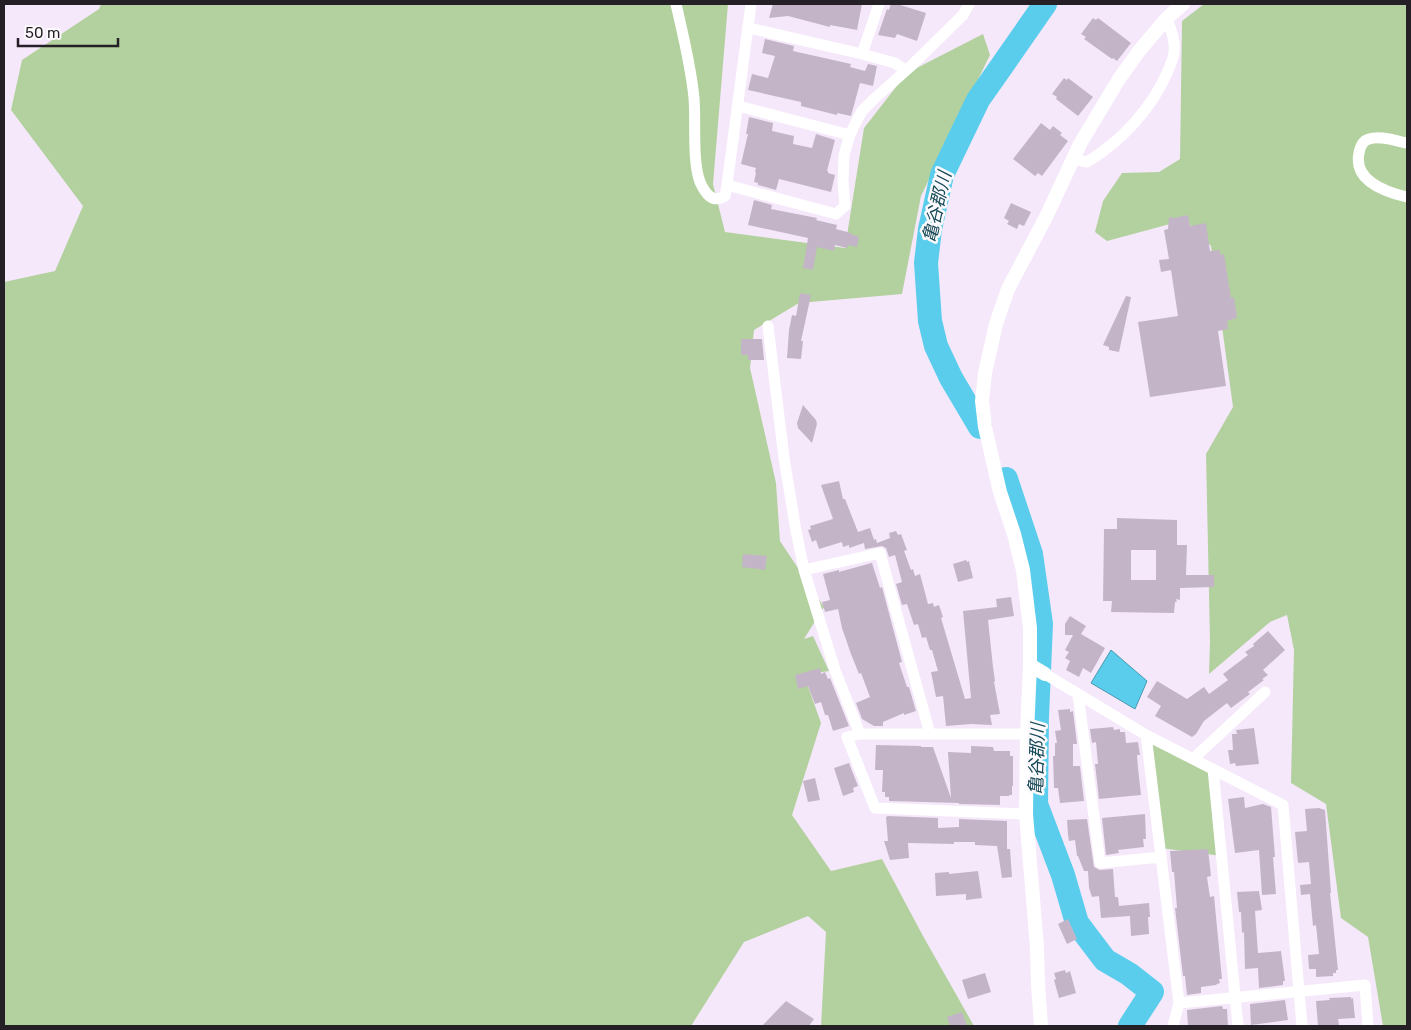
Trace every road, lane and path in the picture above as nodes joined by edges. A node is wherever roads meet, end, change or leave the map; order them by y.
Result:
1 (676, 4) edge
2 (751, 4) edge
3 (879, 4) edge
4 (969, 4) edge
5 (1183, 4) edge
6 (1168, 18) junction
7 (749, 28) junction
8 (862, 54) junction
9 (906, 70) junction
10 (738, 106) junction
11 (850, 135) junction
12 (1407, 143) edge
13 (1073, 159) junction
14 (728, 185) junction
15 (1407, 198) edge
16 (768, 326) dead end
17 (804, 570) junction
18 (1030, 665) junction
19 (1045, 674) joint
20 (1265, 692) dead end
21 (1078, 694) junction
22 (860, 734) junction
23 (930, 734) junction
24 (1027, 734) junction
25 (1146, 735) junction
26 (1193, 759) junction
27 (1213, 769) junction
28 (1026, 814) junction
29 (1161, 857) junction
30 (1298, 992) junction
31 (1236, 998) junction
32 (1179, 1003) junction
33 (1041, 1026) edge
34 (1173, 1026) edge
35 (1238, 1026) edge
36 (1302, 1026) edge
37 (1368, 1026) edge

1 - 14 street
2 - 7 street
3 - 8 street
4 - 9 street
5 - 6 street
6 - 13 street
6 - 13 street
7 - 8 street
7 - 10 street
8 - 9 street
9 - 11 street
10 - 11 street
10 - 14 street
11 - 14 street
12 - 15 street
13 - 18 street
16 - 17 street
17 - 22 street
17 - 23 street
18 - 19 street
18 - 24 street
19 - 21 street
20 - 26 street
21 - 25 street
21 - 29 street
22 - 23 street
22 - 28 street
23 - 24 street
24 - 28 street
25 - 26 street
25 - 29 street
26 - 27 street
27 - 30 street
27 - 31 street
28 - 33 street
29 - 32 street
30 - 31 street
30 - 36 street
30 - 37 street
31 - 32 street
31 - 35 street
32 - 34 street

